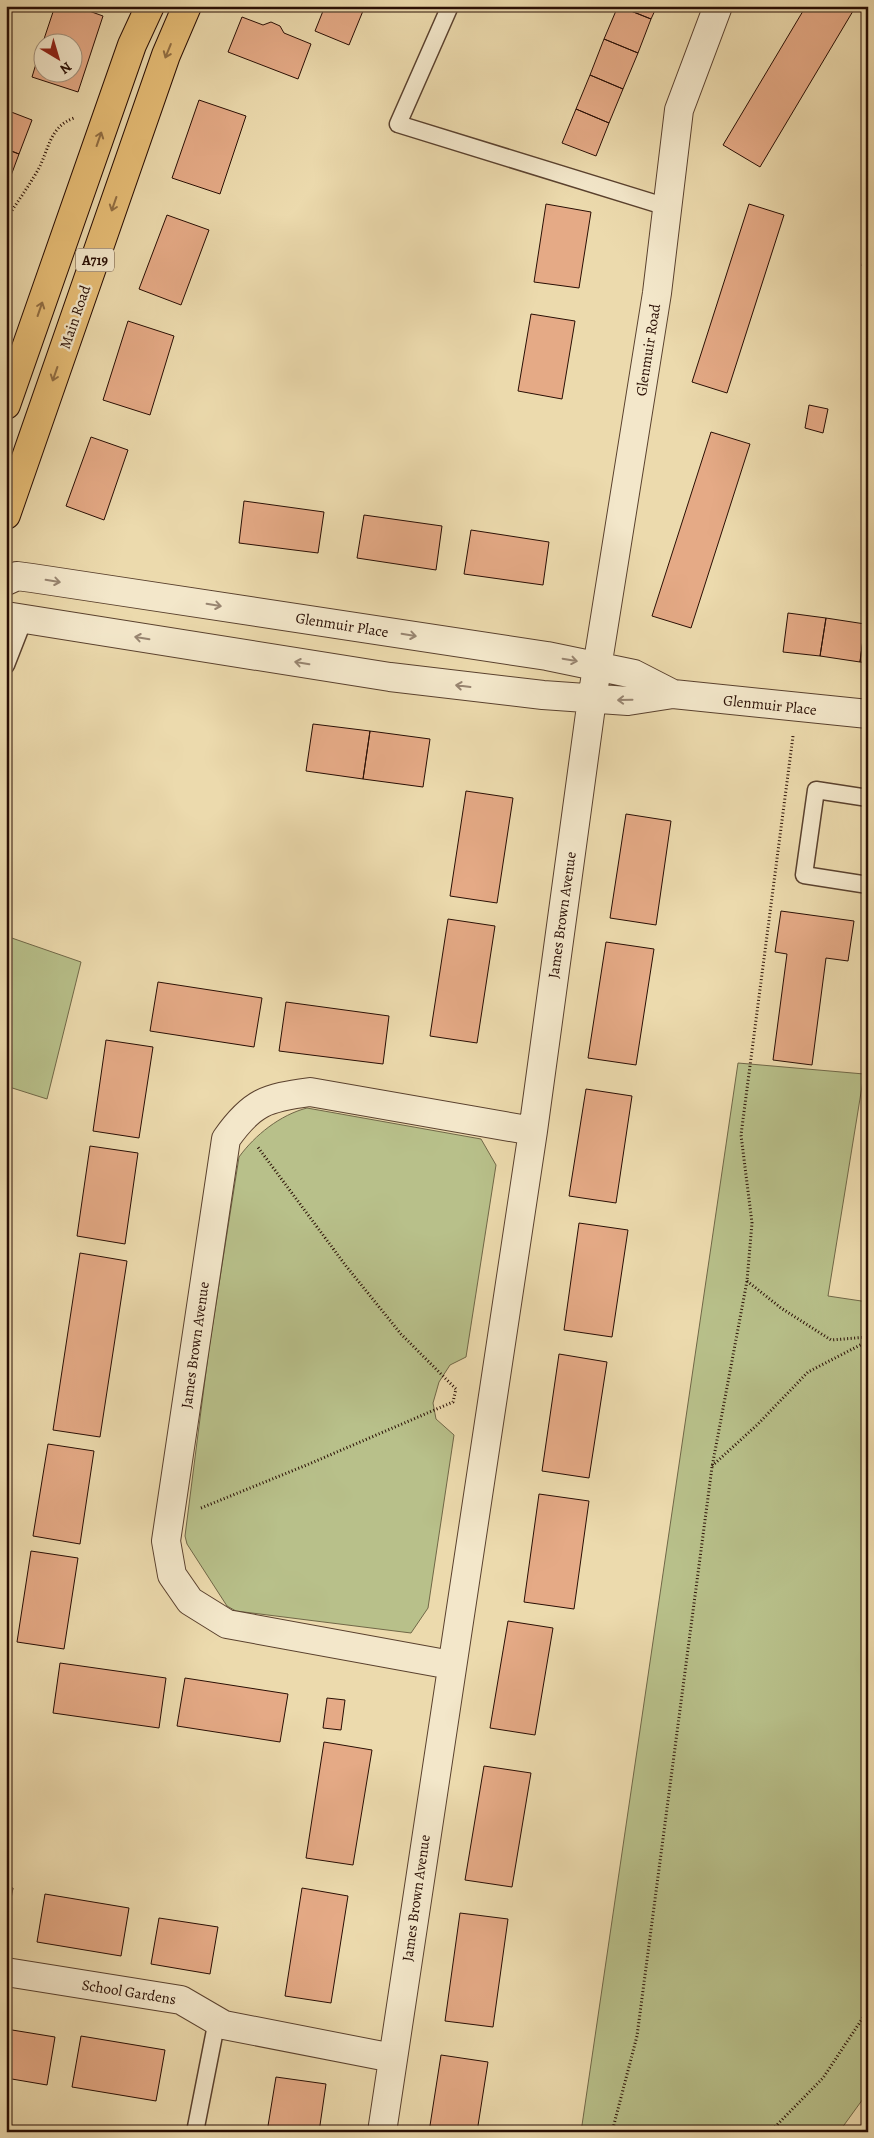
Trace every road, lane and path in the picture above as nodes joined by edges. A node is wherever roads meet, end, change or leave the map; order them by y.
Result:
1 (150, 6) edge
2 (187, 6) edge
3 (450, 6) edge
4 (718, 6) edge
5 (106, 121) junction
6 (667, 207) junction
7 (6, 219) edge
8 (6, 405) edge
9 (6, 515) edge
10 (6, 581) edge
11 (15, 618) edge
12 (6, 665) edge
13 (597, 665) junction
14 (673, 694) junction
15 (592, 699) junction
16 (797, 708) junction
17 (868, 714) edge
18 (868, 798) edge
19 (868, 885) edge
20 (240, 1120) junction
21 (533, 1131) junction
22 (747, 1281) junction
23 (868, 1339) edge
24 (712, 1467) junction
25 (171, 1509) junction
26 (451, 1664) junction
27 (6, 1972) edge
28 (868, 2010) edge
29 (217, 2020) junction
30 (393, 2058) junction
31 (195, 2132) edge
32 (382, 2132) edge
33 (612, 2132) edge
34 (770, 2132) edge

1 - 5 main road, A719
2 -> 9 main road, Main Road / A719
3 - 6 lane
4 - 6 street, Glenmuir Road
5 - 7 path
8 -> 5 main road, A719
6 - 13 street, Glenmuir Road
10 -> 13 street, Glenmuir Place
11 - 12 lane
15 -> 11 street, Glenmuir Place
13 - 14 street, Glenmuir Place
13 - 15 street, Glenmuir Road
14 -> 15 street, Glenmuir Place
14 - 16 street, Glenmuir Place
15 - 21 street, James Brown Avenue
16 - 17 street, Glenmuir Place
16 - 22 path
18 - 19 lane
20 - 21 street, James Brown Avenue
20 - 25 street, James Brown Avenue
20 - 25 path
21 - 26 street, James Brown Avenue
22 - 23 path
22 - 24 path
23 - 24 path
24 - 33 path
25 - 26 street, James Brown Avenue
26 - 30 street, James Brown Avenue
27 - 29 street, School Gardens
28 - 34 path
29 - 30 street, School Gardens
29 - 31 lane
30 - 32 street, James Brown Avenue

